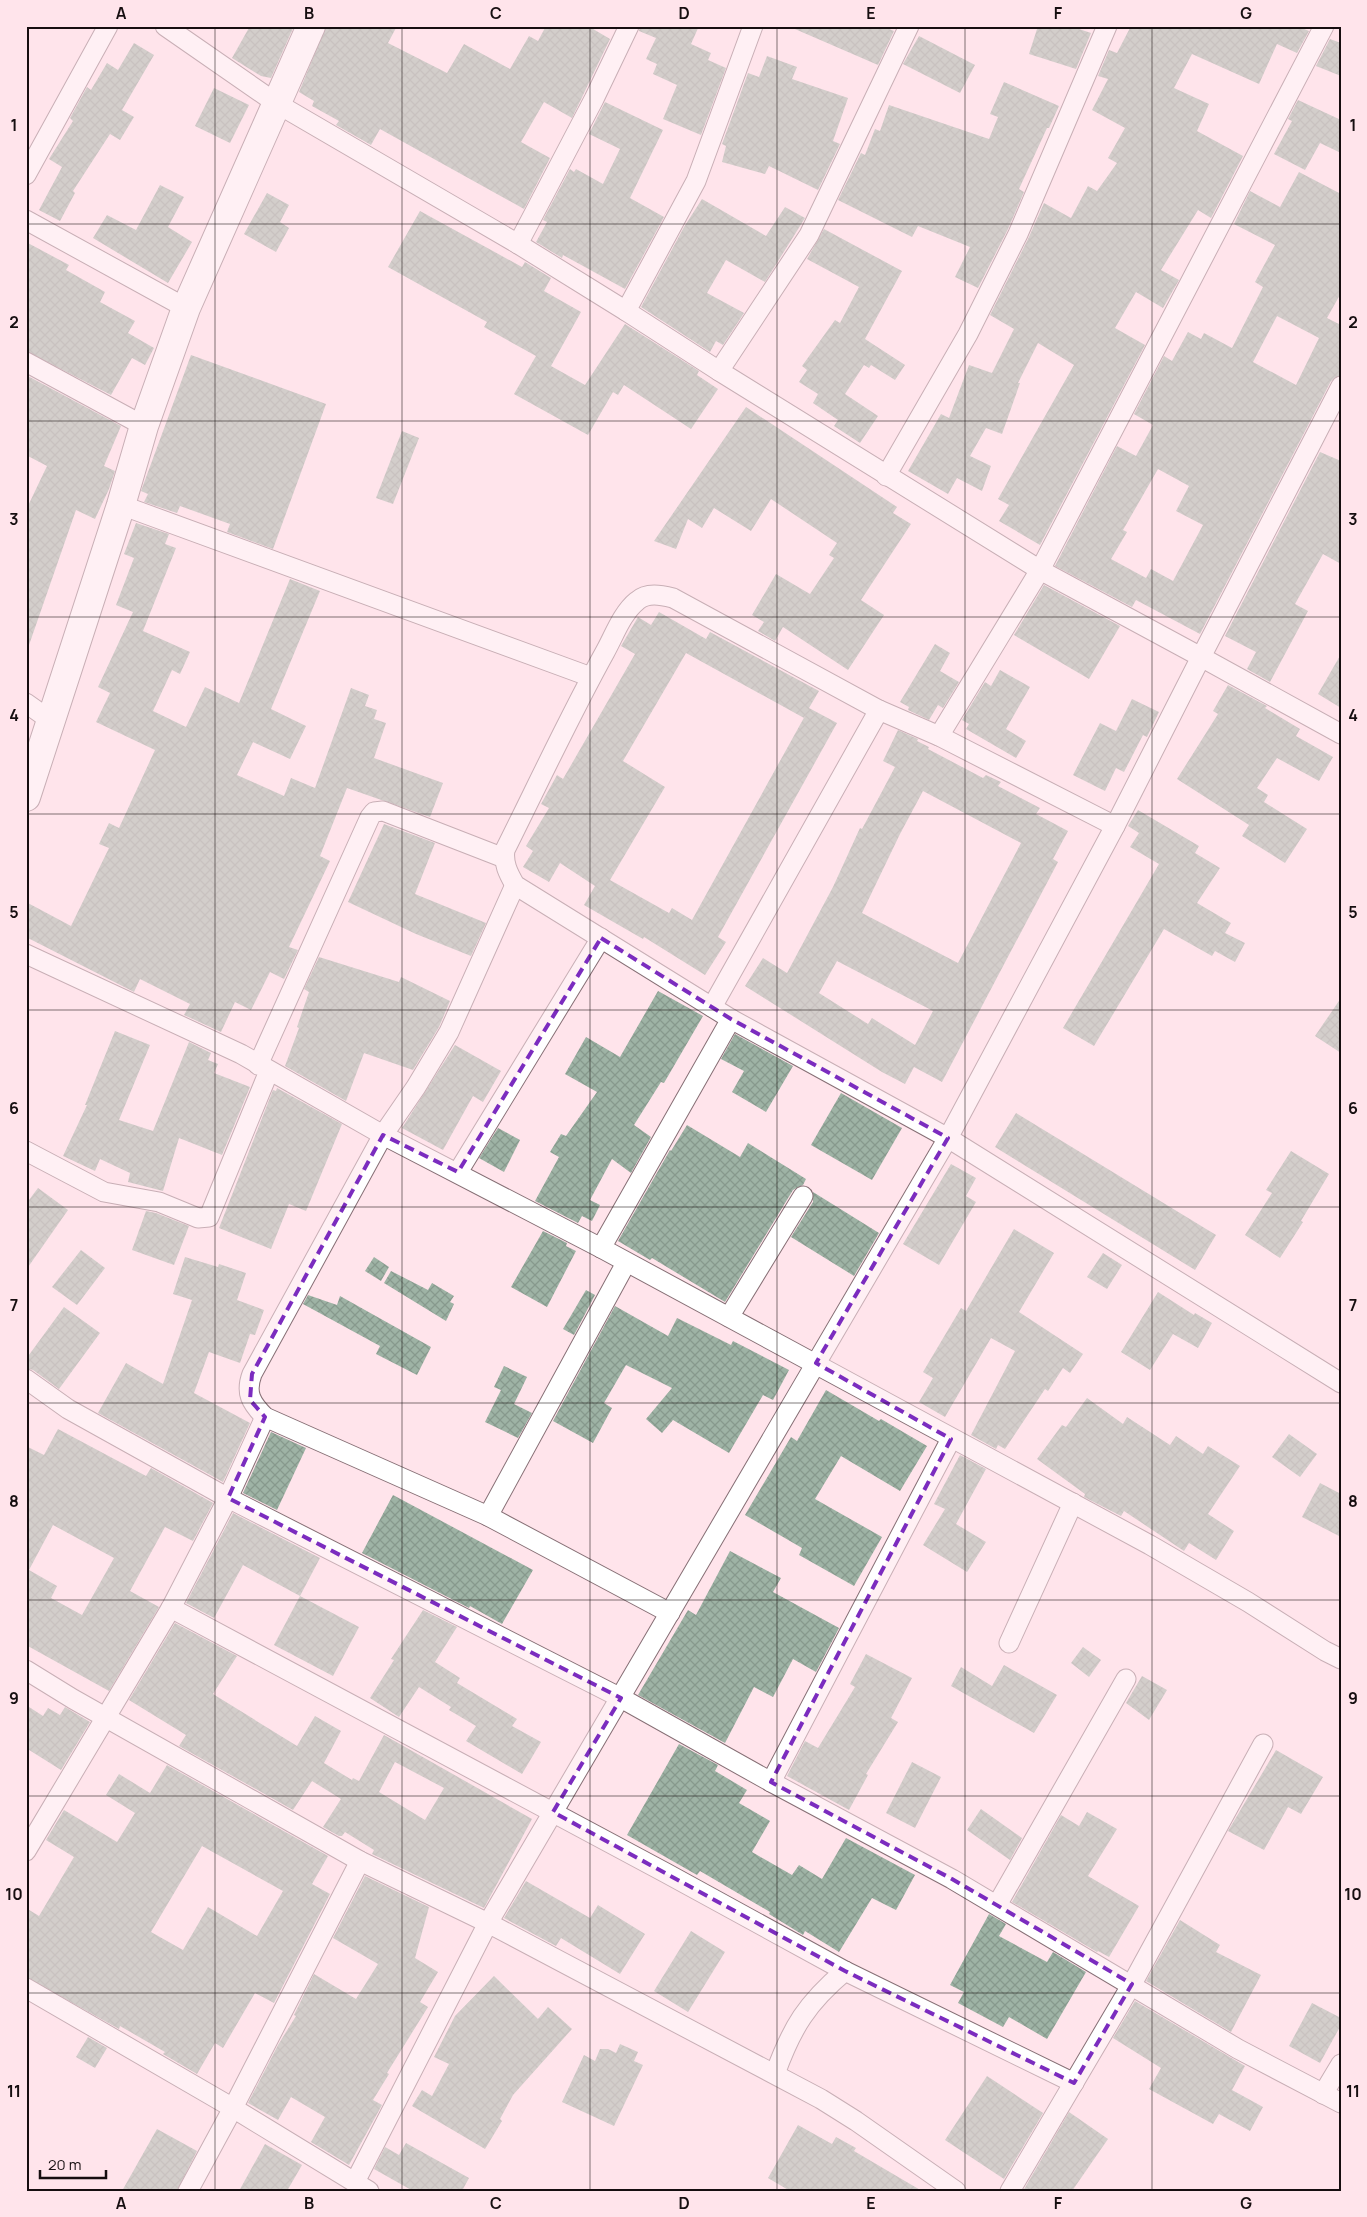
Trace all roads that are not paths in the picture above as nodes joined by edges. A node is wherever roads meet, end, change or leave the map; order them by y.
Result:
1 (108, 26) edge
2 (164, 26) edge
3 (311, 26) edge
4 (629, 26) edge
5 (752, 26) edge
6 (909, 26) edge
7 (1107, 26) edge
8 (1324, 26) edge
9 (276, 102) junction
10 (26, 175) edge
11 (26, 220) edge
12 (518, 244) junction
13 (186, 308) junction
14 (626, 311) junction
15 (26, 362) edge
16 (719, 371) junction
17 (1341, 386) edge
18 (144, 426) junction
19 (886, 476) junction
20 (121, 505) junction
21 (1040, 570) junction
22 (1201, 657) junction
23 (591, 677) junction
24 (26, 703) edge
25 (879, 710) junction
26 (50, 720) junction
27 (1341, 734) edge
28 (939, 736) junction
29 (26, 797) edge
30 (1115, 826) junction
31 (504, 858) junction
32 (515, 885) junction
33 (601, 938) junction
34 (26, 954) edge
35 (712, 1007) junction
36 (731, 1019) junction
37 (263, 1068) junction
38 (383, 1135) junction
39 (948, 1138) junction
40 (26, 1151) edge
41 (458, 1172) junction
42 (803, 1196) dead end
43 (601, 1248) junction
44 (626, 1263) junction
45 (729, 1317) junction
46 (816, 1363) junction
47 (26, 1379) edge
48 (1341, 1383) edge
49 (265, 1417) junction
50 (951, 1439) junction
51 (228, 1498) junction
52 (1073, 1503) junction
53 (488, 1516) junction
54 (171, 1608) junction
55 (670, 1613) junction
56 (1009, 1643) dead end
57 (1341, 1659) edge
58 (26, 1670) edge
59 (1126, 1679) dead end
60 (621, 1698) junction
61 (106, 1718) junction
62 (1263, 1744) dead end
63 (771, 1782) junction
64 (553, 1812) junction
65 (26, 1851) edge
66 (360, 1861) junction
67 (997, 1905) junction
68 (488, 1923) junction
69 (845, 1971) junction
70 (1132, 1984) junction
71 (26, 1988) edge
72 (1341, 2064) edge
73 (775, 2074) junction
74 (1074, 2082) junction
75 (1322, 2094) junction
76 (1341, 2103) edge
77 (233, 2108) junction
78 (362, 2187) edge
79 (188, 2191) edge
80 (956, 2191) edge
81 (1010, 2191) edge

1 - 10 street
2 - 9 street
3 - 9 highway
4 - 12 street
5 - 14 street
6 - 16 street
7 - 19 street
8 - 21 street
9 - 12 street
9 - 13 highway
11 - 13 street
12 - 14 street
13 - 18 highway
14 - 16 street
15 - 18 street
16 - 19 street
17 - 22 street
18 - 20 highway
19 - 21 street
20 - 23 street
20 - 26 highway
21 - 22 street
21 - 28 street
22 - 27 street
22 - 30 street
23 - 25 street
23 - 31 street
24 - 26 street
25 - 28 street
25 - 35 street
26 - 29 highway
28 - 30 street
30 - 39 street
31 - 32 street
31 - 37 street
32 - 33 street
32 - 38 street
33 - 35 street
33 - 41 street
34 - 37 street
35 - 36 street
36 - 39 street
36 - 43 street
37 - 38 street
37 - 40 street
38 - 41 street
38 - 49 street
39 - 46 street
39 - 48 street
41 - 43 street
42 - 45 street
43 - 44 street
44 - 45 street
44 - 53 street
45 - 46 street
46 - 50 street
46 - 55 street
47 - 51 street
49 - 51 street
49 - 53 street
50 - 52 street
50 - 63 street
51 - 54 street
51 - 60 street
52 - 56 street
52 - 57 street
53 - 55 street
54 - 61 street
54 - 64 street
55 - 60 street
58 - 61 street
59 - 67 street
60 - 63 street
60 - 64 street
61 - 65 street
61 - 66 street
62 - 70 street
63 - 67 street
64 - 68 street
64 - 69 street
66 - 68 street
66 - 77 street
67 - 70 street
68 - 73 street
68 - 78 street
69 - 73 street
69 - 74 street
70 - 74 street
70 - 75 street
71 - 77 street
72 - 75 street
73 - 80 street
74 - 81 street
75 - 76 street
77 - 78 street
77 - 79 street

